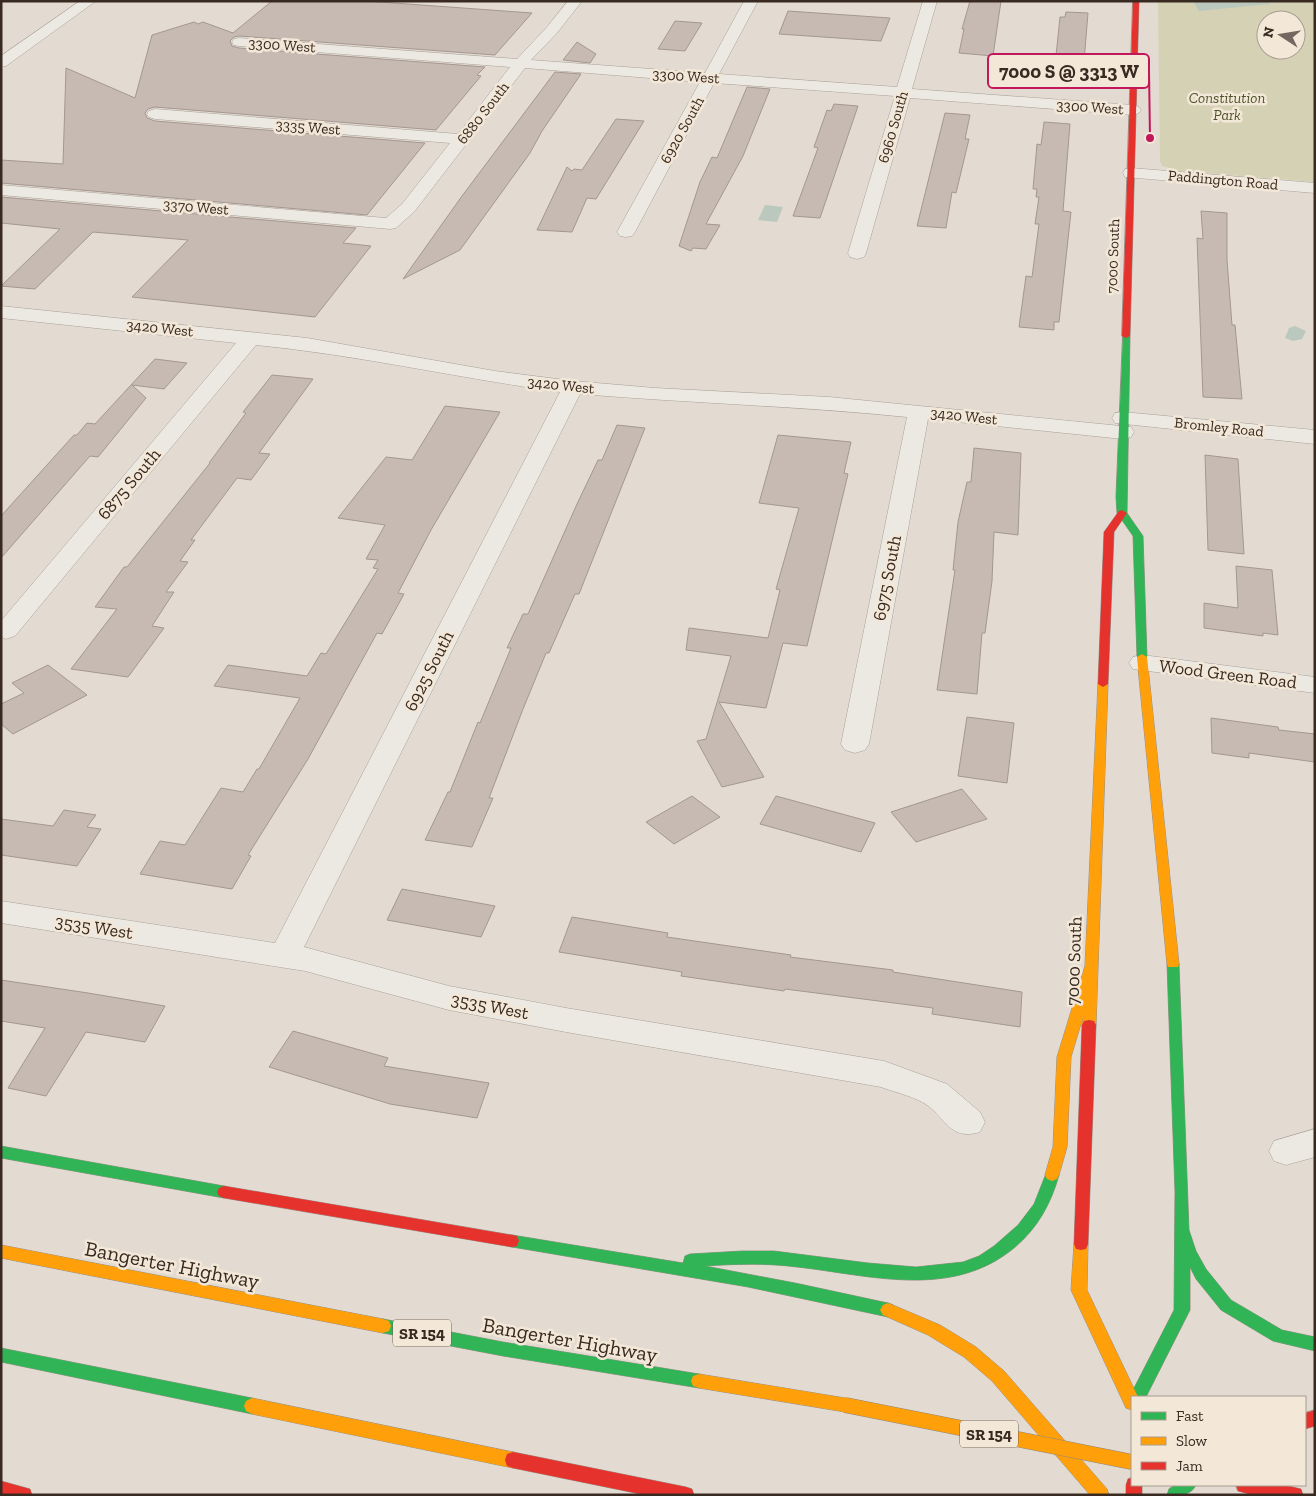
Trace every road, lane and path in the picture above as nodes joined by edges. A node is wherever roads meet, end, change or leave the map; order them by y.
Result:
1 (89, 1) edge
2 (751, 1) edge
3 (930, 1) edge
4 (1136, 1) edge
5 (569, 2) edge
6 (240, 42) dead end
7 (1, 63) edge
8 (521, 64) junction
9 (710, 78) junction
10 (902, 93) junction
11 (1133, 110) junction
12 (155, 114) dead end
13 (462, 139) junction
14 (1131, 173) junction
15 (1315, 188) edge
16 (1, 190) edge
17 (390, 224) joint
18 (626, 232) dead end
19 (857, 252) dead end
20 (1, 312) edge
21 (252, 338) junction
22 (573, 387) junction
23 (919, 412) junction
24 (1123, 425) junction
25 (1315, 436) edge
26 (1122, 512) junction
27 (6, 631) dead end
28 (1142, 663) junction
29 (1315, 686) edge
30 (856, 744) dead end
31 (1, 912) edge
32 (284, 955) junction
33 (1091, 967) junction
34 (968, 1122) dead end
35 (1, 1152) edge
36 (1182, 1230) junction
37 (1, 1251) edge
38 (656, 1266) junction
39 (1315, 1344) edge
40 (1, 1355) edge
41 (1139, 1396) edge
42 (1131, 1401) edge
43 (1131, 1462) edge
44 (1187, 1486) edge
45 (1249, 1486) edge
46 (1, 1488) edge
47 (24, 1495) edge
48 (686, 1495) edge
49 (1100, 1495) edge
50 (1175, 1495) edge
51 (1295, 1495) edge

1 - 7 street
2 - 9 street, 6920 South
3 - 10 street, 6960 South
4 - 11 main road, 7000 South
5 - 8 street, 6880 South
6 - 8 street, 3300 West
8 - 9 street, 3300 West
8 - 13 street, 6880 South
9 - 10 street, 3300 West
9 - 18 street, 6920 South
10 - 11 street, 3300 West
10 - 19 street, 6960 South
11 - 14 main road, 7000 South
12 - 13 street, 3335 West
13 - 17 street, 6880 South
14 - 15 street, Paddington Road
14 - 24 main road, 7000 South
16 - 17 street, 3370 West
20 - 21 street, 3420 West
21 - 22 street, 3420 West
21 - 27 street, 6875 South
22 - 23 street, 3420 West
22 - 32 street, 6925 South
23 - 24 street, 3420 West
23 - 30 street, 6975 South
24 - 25 street, Bromley Road
24 - 26 main road, 7000 South
26 - 28 main road
26 - 33 main road, 7000 South
28 - 29 street, Wood Green Road
28 - 36 main road
31 - 32 street, 3535 West
32 - 34 street, 3535 West
33 - 38 main road
33 - 42 main road, 7000 South
35 - 38 main road
36 - 39 main road
36 - 41 main road
37 - 43 main road, Bangerter Highway / SR 154, bridge
38 - 49 main road
40 - 48 main road
44 - 50 main road
45 - 51 main road
46 - 47 main road

